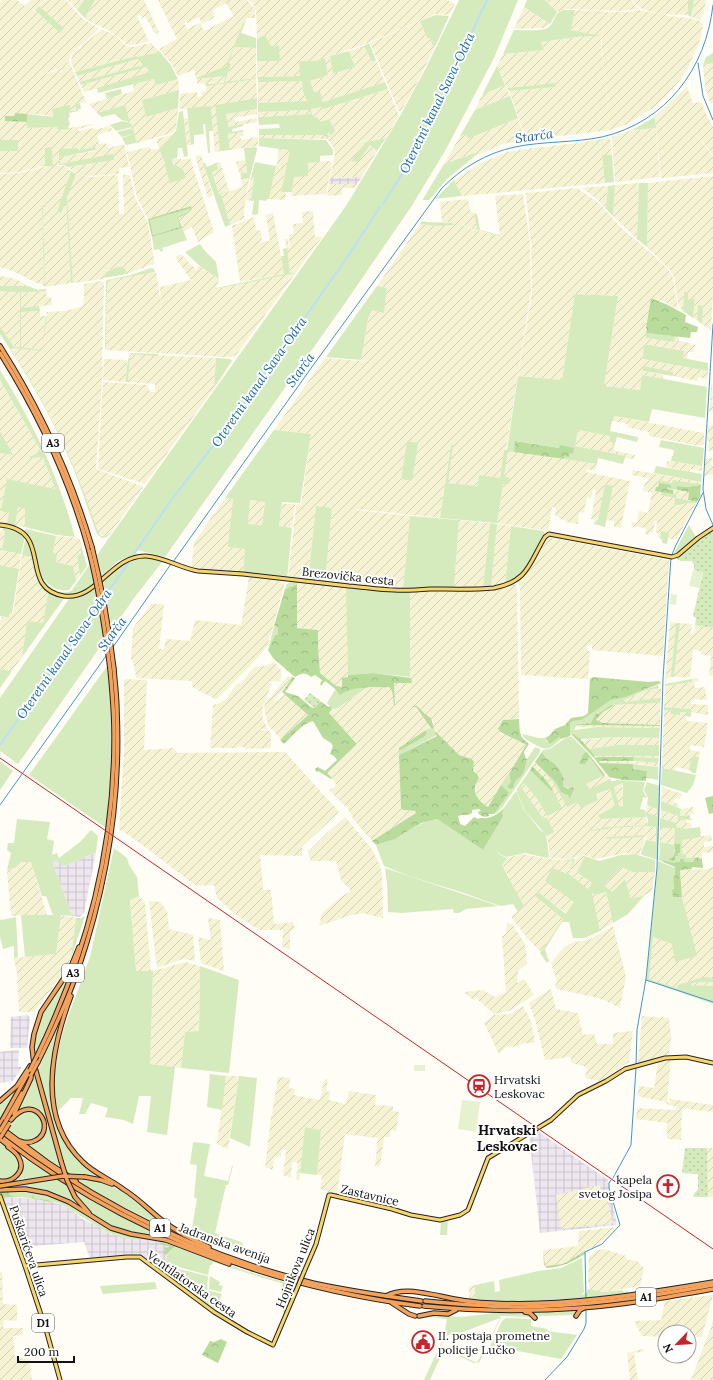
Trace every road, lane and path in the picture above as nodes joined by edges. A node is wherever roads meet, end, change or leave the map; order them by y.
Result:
1 (0, 346) edge
2 (0, 353) edge
3 (0, 525) edge
4 (713, 528) edge
5 (112, 669) junction
6 (86, 932) junction
7 (79, 967) junction
8 (713, 1063) edge
9 (30, 1068) junction
10 (0, 1101) edge
11 (7, 1121) junction
12 (0, 1124) edge
13 (0, 1127) edge
14 (0, 1131) edge
15 (0, 1138) edge
16 (0, 1181) edge
17 (1, 1189) edge
18 (127, 1192) junction
19 (89, 1193) junction
20 (329, 1195) joint
21 (0, 1196) edge
22 (104, 1224) junction
23 (233, 1258) junction
24 (25, 1266) junction
25 (253, 1270) junction
26 (713, 1283) edge
27 (713, 1289) edge
28 (385, 1296) junction
29 (390, 1302) junction
30 (586, 1304) junction
31 (457, 1309) junction
32 (520, 1311) junction
33 (576, 1316) dead end
34 (535, 1318) dead end
35 (272, 1345) joint
36 (60, 1380) edge

1 - 5 highway, A3, bridge
2 - 5 highway, A3, bridge
3 - 4 main road, Brezovička cesta
5 - 6 highway, A3
5 - 7 highway, A3
6 - 9 highway, A3, bridge
6 - 22 highway, bridge
7 - 11 highway, A3, bridge
7 - 18 highway
8 - 20 main road, Zastavnice
9 - 10 highway
9 - 11 highway, A3
11 - 12 highway, A3
11 - 13 highway
11 - 14 highway, A3, bridge
11 - 15 highway, bridge
13 - 19 highway
14 - 19 highway, Jadranska avenija / A1
15 - 16 highway
15 - 19 highway
17 - 18 highway, bridge
17 - 22 highway
18 - 23 highway
19 - 23 highway, Jadranska avenija / A1
19 - 25 highway, Jadranska avenija / A1
20 - 35 main road, Hojnikova ulica, bridge
21 - 24 main road, Puškarićeva ulica / D1
22 - 25 highway
23 - 28 highway, Jadranska avenija / A1
24 - 35 main road, Ventilatorska cesta
24 - 36 main road, Puškarićeva ulica / D1
25 - 29 highway, Jadranska avenija / A1
26 - 30 highway, A1
27 - 30 highway, A1
28 - 30 highway, Jadranska avenija / A1
28 - 30 highway
29 - 31 highway, Jadranska avenija / A1
29 - 31 highway
30 - 32 highway, A1
30 - 33 highway
31 - 32 highway, A1
32 - 34 highway

